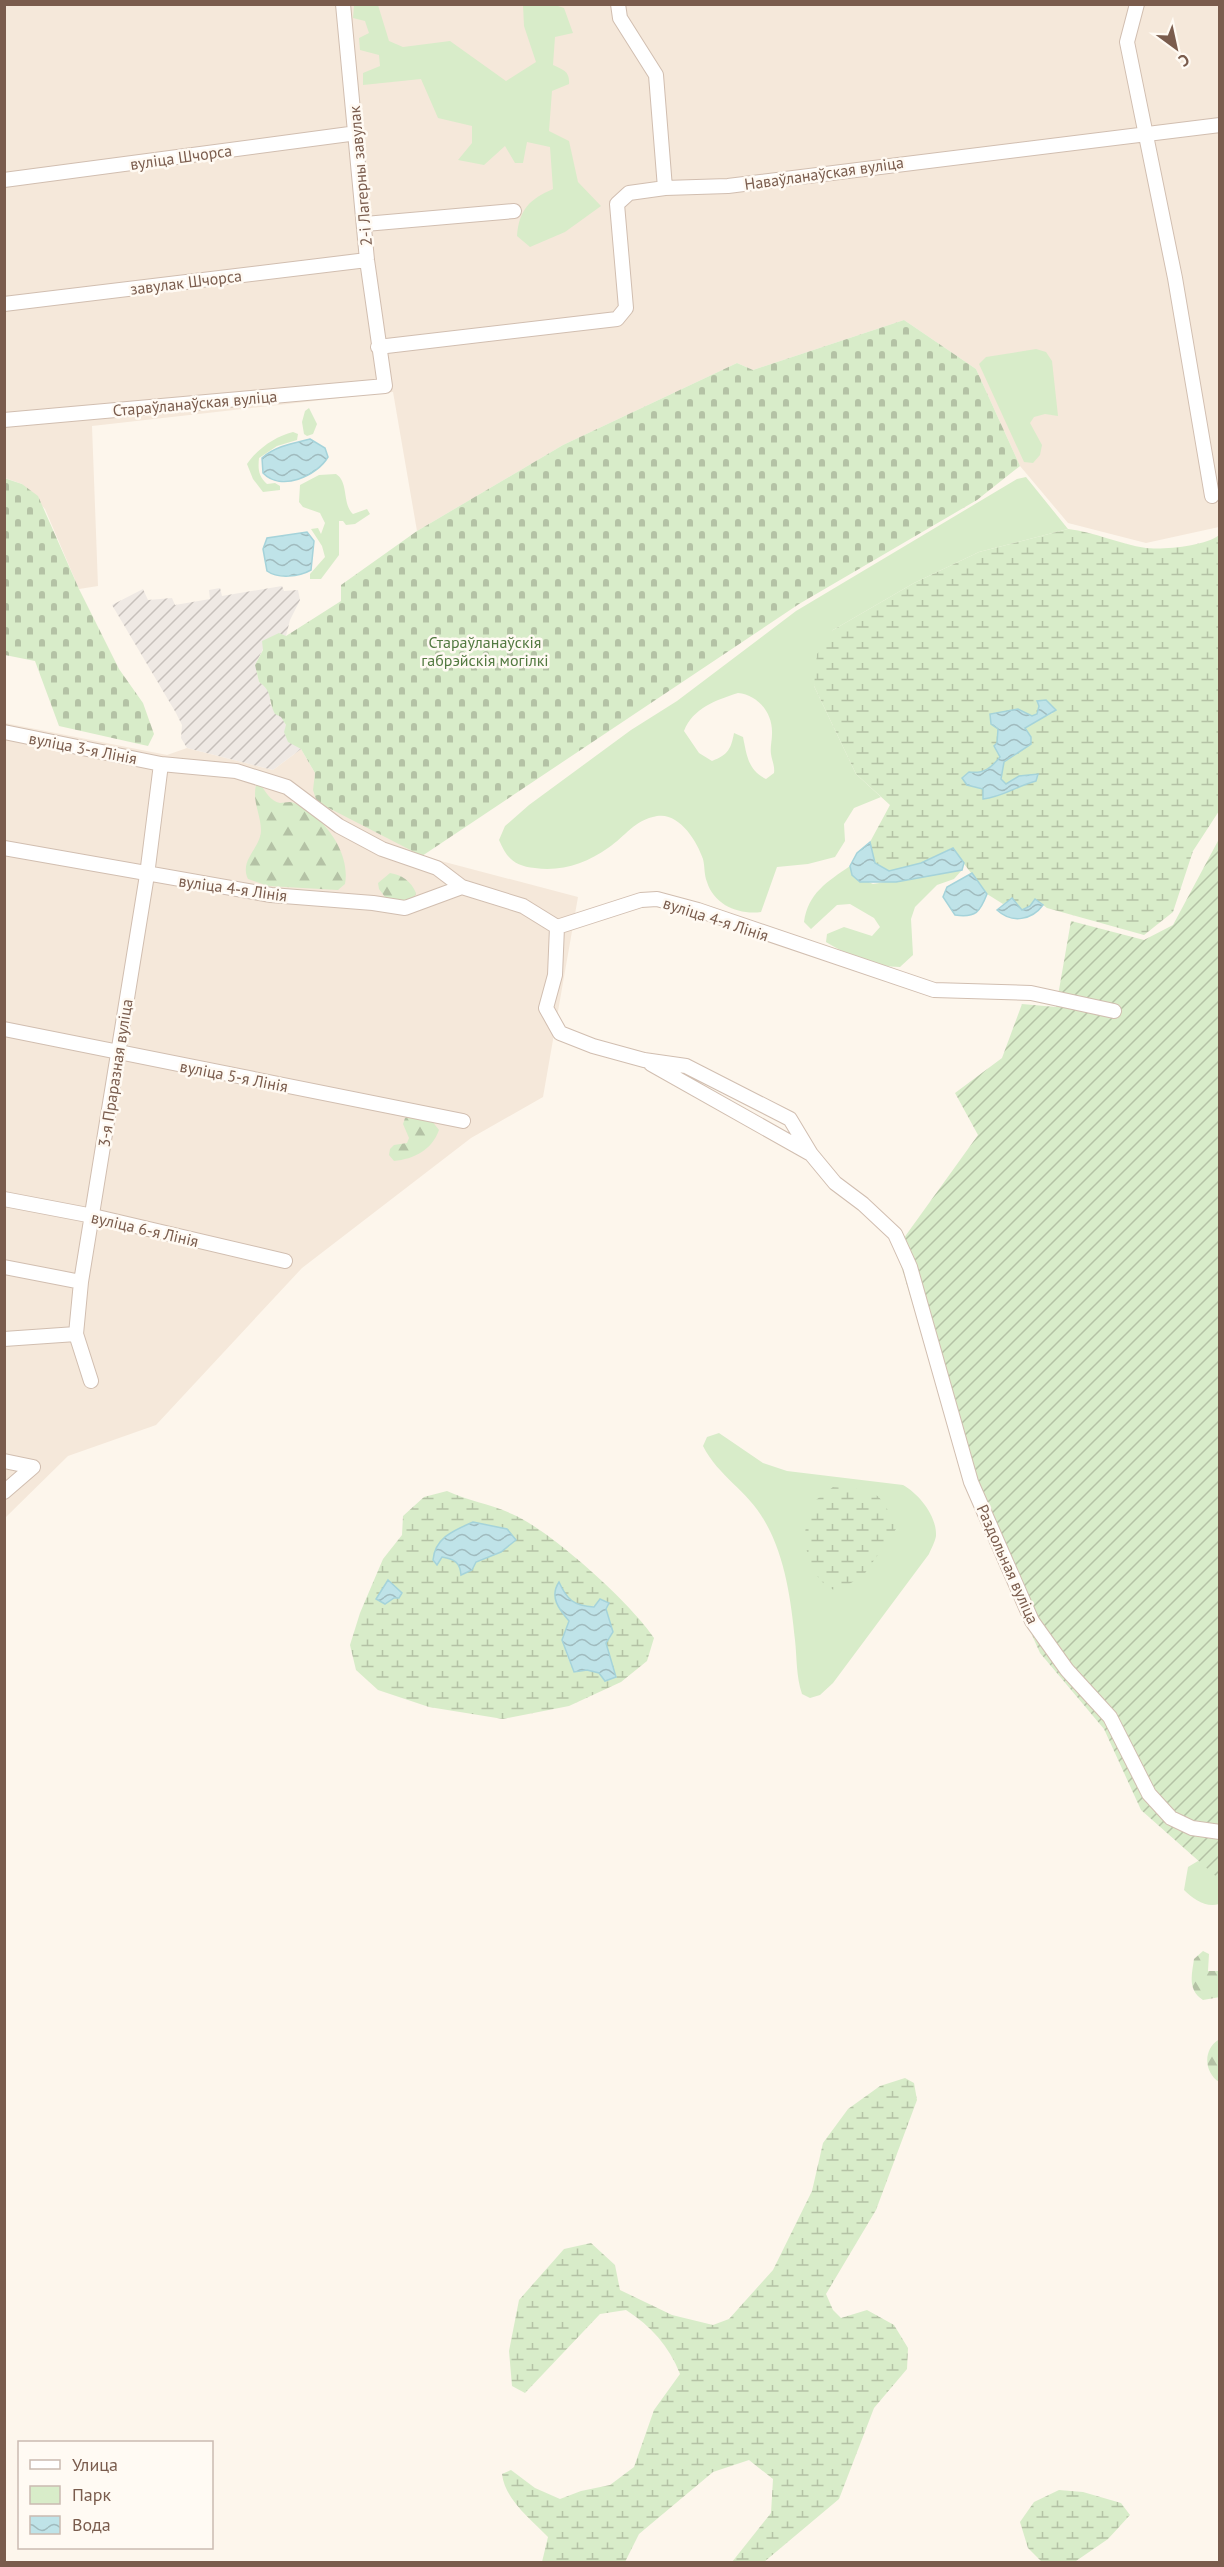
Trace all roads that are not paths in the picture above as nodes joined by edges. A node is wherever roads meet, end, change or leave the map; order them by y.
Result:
1 (343, 4) edge
2 (618, 4) edge
3 (1137, 4) edge
4 (1220, 125) edge
5 (357, 133) junction
6 (1145, 136) junction
7 (4, 180) edge
8 (665, 188) junction
9 (514, 211) dead end
10 (365, 224) junction
11 (367, 260) junction
12 (4, 303) edge
13 (378, 347) junction
14 (385, 386) joint
15 (4, 420) edge
16 (1212, 496) dead end
17 (4, 732) edge
18 (162, 764) junction
19 (4, 848) edge
20 (147, 875) junction
21 (462, 887) junction
22 (557, 927) junction
23 (1114, 1011) dead end
24 (4, 1029) edge
25 (117, 1052) junction
26 (644, 1060) junction
27 (463, 1121) dead end
28 (811, 1154) junction
29 (4, 1199) edge
30 (93, 1216) junction
31 (285, 1262) dead end
32 (4, 1267) edge
33 (81, 1282) junction
34 (76, 1334) junction
35 (4, 1339) edge
36 (91, 1381) dead end
37 (4, 1461) edge
38 (4, 1492) edge
39 (1220, 1832) edge

1 - 5 street, 2-і Лагерны завулак
2 - 8 street
3 - 6 street
4 - 6 street, Наваўланаўская вуліца
5 - 7 street, вуліца Шчорса
5 - 10 street, 2-і Лагерны завулак
6 - 8 street, Наваўланаўская вуліца
6 - 16 street
8 - 13 street, Наваўланаўская вуліца
9 - 10 street
10 - 11 street, 2-і Лагерны завулак
11 - 12 street, завулак Шчорса
11 - 13 street, 2-і Лагерны завулак
13 - 14 street, 2-і Лагерны завулак
14 - 15 street, Стараўланаўская вуліца
17 - 18 street, вуліца 3-я Лінія
18 - 20 street, 3-я Праразная вуліца
18 - 21 street, вуліца 3-я Лінія
19 - 20 street, вуліца 4-я Лінія
20 - 21 street, вуліца 4-я Лінія
20 - 25 street, 3-я Праразная вуліца
21 - 22 street
22 - 23 street, вуліца 4-я Лінія
22 - 26 street
24 - 25 street, вуліца 5-я Лінія
25 - 27 street, вуліца 5-я Лінія
25 - 30 street, 3-я Праразная вуліца
26 - 28 street
26 - 28 street
28 - 39 street, Раздольная вуліца
29 - 30 street, вуліца 6-я Лінія
30 - 31 street, вуліца 6-я Лінія
30 - 33 street, 3-я Праразная вуліца
32 - 33 street
33 - 34 street, 3-я Праразная вуліца
34 - 35 street
34 - 36 street, 3-я Праразная вуліца
37 - 38 street

